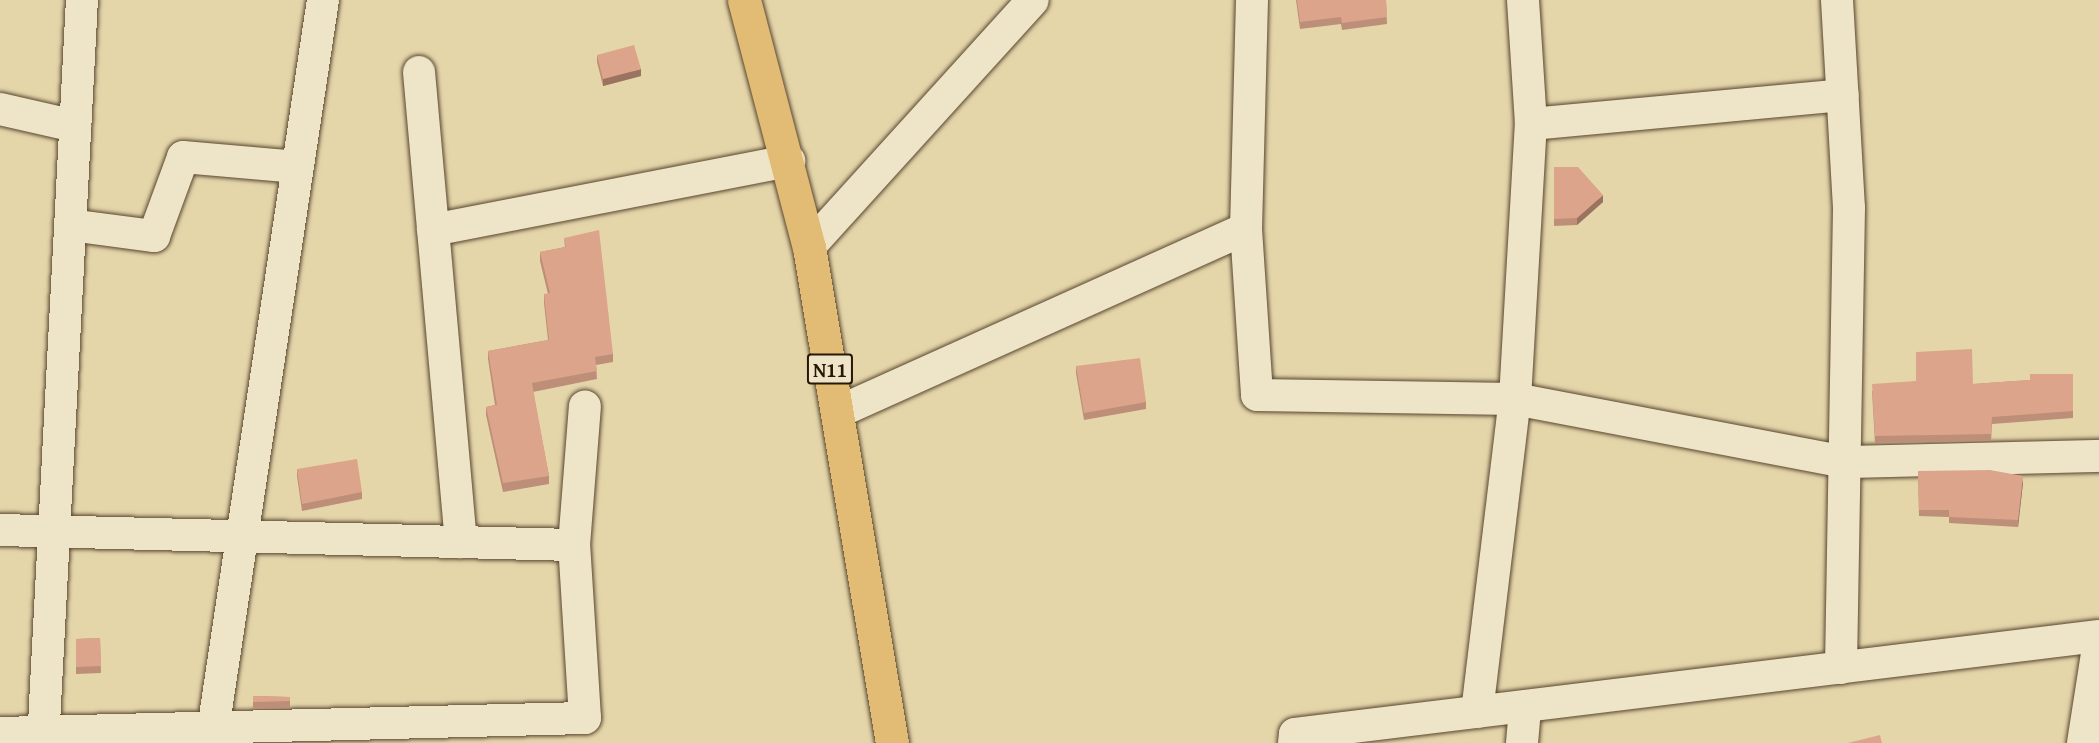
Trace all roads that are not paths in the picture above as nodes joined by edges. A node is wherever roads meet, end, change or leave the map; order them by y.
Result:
1 (82, 0) edge
2 (323, 0) edge
3 (744, 0) edge
4 (1033, 0) edge
5 (1252, 0) edge
6 (1523, 0) edge
7 (1837, 0) edge
8 (419, 72) dead end
9 (1843, 95) junction
10 (0, 109) edge
11 (1531, 124) junction
12 (75, 126) junction
13 (789, 161) junction
14 (298, 167) junction
15 (70, 225) junction
16 (1246, 229) junction
17 (433, 230) junction
18 (809, 248) junction
19 (1515, 399) junction
20 (585, 406) dead end
21 (838, 412) junction
22 (2099, 456) edge
23 (1845, 462) junction
24 (0, 530) edge
25 (54, 531) junction
26 (242, 536) junction
27 (460, 542) junction
28 (574, 545) junction
29 (2099, 636) edge
30 (2099, 641) edge
31 (1841, 668) junction
32 (1525, 706) junction
33 (1477, 712) junction
34 (0, 733) edge
35 (212, 735) edge
36 (43, 737) edge
37 (892, 743) edge
38 (1294, 743) edge
39 (1522, 743) edge
40 (2083, 743) edge

1 - 12 street
2 - 14 street
3 - 13 main road, N11
4 - 18 street
5 - 16 street
6 - 11 street
7 - 9 street
8 - 17 street
9 - 11 street
9 - 23 street
10 - 12 street
11 - 19 street
12 - 15 street
13 - 17 street
13 - 18 main road, N11
14 - 15 street
14 - 26 street
15 - 25 street
16 - 19 street
16 - 21 street
17 - 27 street
18 - 21 main road, N11
19 - 23 street
19 - 33 street
20 - 28 street
21 - 37 main road, N11
22 - 23 street
23 - 31 street
24 - 25 street
25 - 26 street
25 - 36 street
26 - 27 street
26 - 35 street
27 - 28 street
28 - 35 street
29 - 31 street
30 - 40 street
31 - 32 street
32 - 33 street
32 - 39 street
33 - 38 street
34 - 36 street
35 - 36 street

